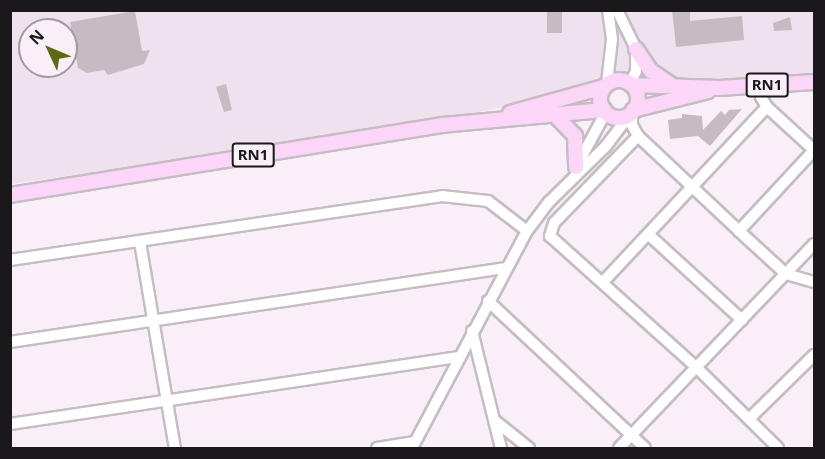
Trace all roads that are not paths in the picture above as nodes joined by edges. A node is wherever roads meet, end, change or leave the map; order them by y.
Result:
1 (608, 10) edge
2 (617, 10) edge
3 (636, 49) junction
4 (814, 82) edge
5 (631, 84) junction
6 (605, 85) junction
7 (762, 85) junction
8 (674, 86) junction
9 (718, 88) junction
10 (767, 107) junction
11 (605, 111) junction
12 (632, 112) junction
13 (553, 113) junction
14 (497, 118) junction
15 (638, 136) junction
16 (814, 150) edge
17 (576, 167) junction
18 (693, 187) junction
19 (561, 189) junction
20 (10, 195) edge
21 (527, 231) junction
22 (739, 231) junction
23 (649, 235) junction
24 (140, 242) junction
25 (814, 243) edge
26 (10, 260) edge
27 (504, 268) junction
28 (786, 274) junction
29 (603, 282) junction
30 (814, 282) edge
31 (488, 302) junction
32 (742, 320) junction
33 (153, 322) junction
34 (472, 331) junction
35 (10, 342) edge
36 (814, 356) edge
37 (459, 357) junction
38 (696, 367) junction
39 (167, 401) junction
40 (750, 418) junction
41 (494, 420) junction
42 (10, 424) edge
43 (630, 436) junction
44 (414, 446) edge
45 (175, 448) edge
46 (377, 448) edge
47 (501, 448) edge
48 (529, 448) edge
49 (619, 448) edge
50 (645, 448) edge
51 (778, 448) edge

1 - 6 street
2 - 3 street
3 - 5 street
3 - 8 main road
4 - 7 main road, RN1
5 - 6 main road, RN1
5 - 8 main road, RN1
5 - 12 main road
6 - 11 main road
6 - 14 main road, RN1
7 - 9 main road, RN1
7 - 10 street
8 - 9 main road, RN1
9 - 12 main road, RN1
10 - 16 street
10 - 18 street
11 - 12 main road, RN1
11 - 13 main road, RN1
11 - 17 street
12 - 15 street
12 - 19 street
13 - 14 main road, RN1
13 - 17 main road
14 - 20 main road, RN1
15 - 18 street
15 - 29 street
16 - 22 street
17 - 19 street
18 - 22 street
18 - 23 street
19 - 21 street
21 - 24 street
21 - 27 street
22 - 28 street
23 - 29 street
23 - 32 street
24 - 26 street
24 - 33 street
25 - 28 street
27 - 31 street
27 - 33 street
28 - 30 street
28 - 32 street
29 - 38 street
31 - 34 street
31 - 43 street
32 - 38 street
33 - 35 street
33 - 39 street
34 - 37 street
34 - 41 street
36 - 40 street
37 - 39 street
37 - 44 street
38 - 40 street
38 - 43 street
39 - 42 street
39 - 45 street
40 - 51 street
41 - 47 street
41 - 48 street
43 - 49 street
43 - 50 street
44 - 46 street

